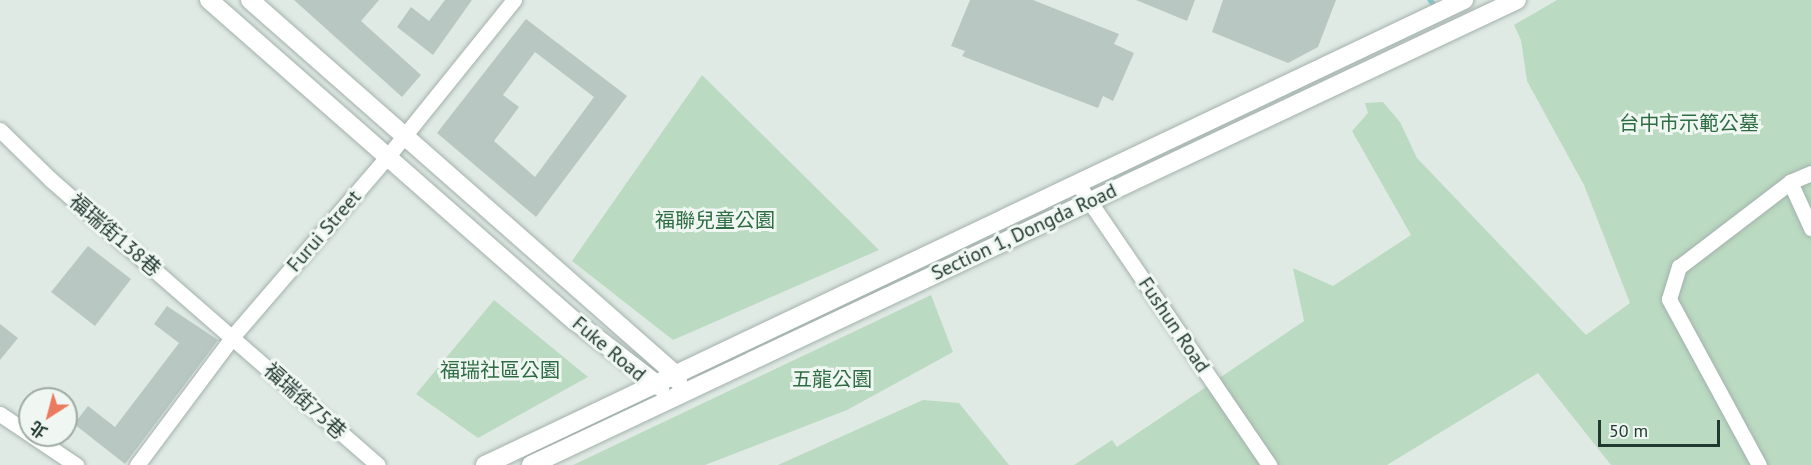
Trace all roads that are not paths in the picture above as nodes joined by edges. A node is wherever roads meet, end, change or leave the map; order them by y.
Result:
1 (209, 0) edge
2 (250, 0) edge
3 (514, 0) edge
4 (1464, 0) edge
5 (1516, 0) edge
6 (0, 130) edge
7 (405, 136) junction
8 (1179, 137) junction
9 (1187, 155) junction
10 (388, 156) junction
11 (1811, 173) edge
12 (1790, 182) junction
13 (1079, 186) junction
14 (1091, 203) junction
15 (1811, 228) edge
16 (233, 336) junction
17 (674, 373) junction
18 (652, 385) junction
19 (682, 394) junction
20 (0, 414) edge
21 (76, 465) edge
22 (137, 465) edge
23 (378, 465) edge
24 (485, 465) edge
25 (531, 465) edge
26 (1269, 465) edge
27 (1759, 465) edge

1 - 10 street, Fuke Road
2 - 7 street, Fuke Road
3 - 7 street, Furui Street
4 - 8 street, Section 1, Dongda Road
5 - 9 street, Section 1, Dongda Road
6 - 16 street, 福瑞街138巷
7 - 10 street, Furui Street
7 - 17 street, Fuke Road
8 - 9 street
8 - 13 street, Section 1, Dongda Road
9 - 14 street, Section 1, Dongda Road
10 - 16 street, Furui Street
10 - 18 street, Fuke Road
11 - 12 street
12 - 15 street
12 - 27 street
13 - 14 street, Fushun Road
13 - 17 street, Section 1, Dongda Road
14 - 19 street, Section 1, Dongda Road
14 - 26 street, Fushun Road
16 - 22 street, Furui Street
16 - 23 street, 福瑞街75巷
17 - 18 street, Section 1, Dongda Road
17 - 19 street, Fuke Road
18 - 19 street, Fuke Road
18 - 24 street, Section 1, Dongda Road
19 - 25 street, Section 1, Dongda Road
20 - 21 street

